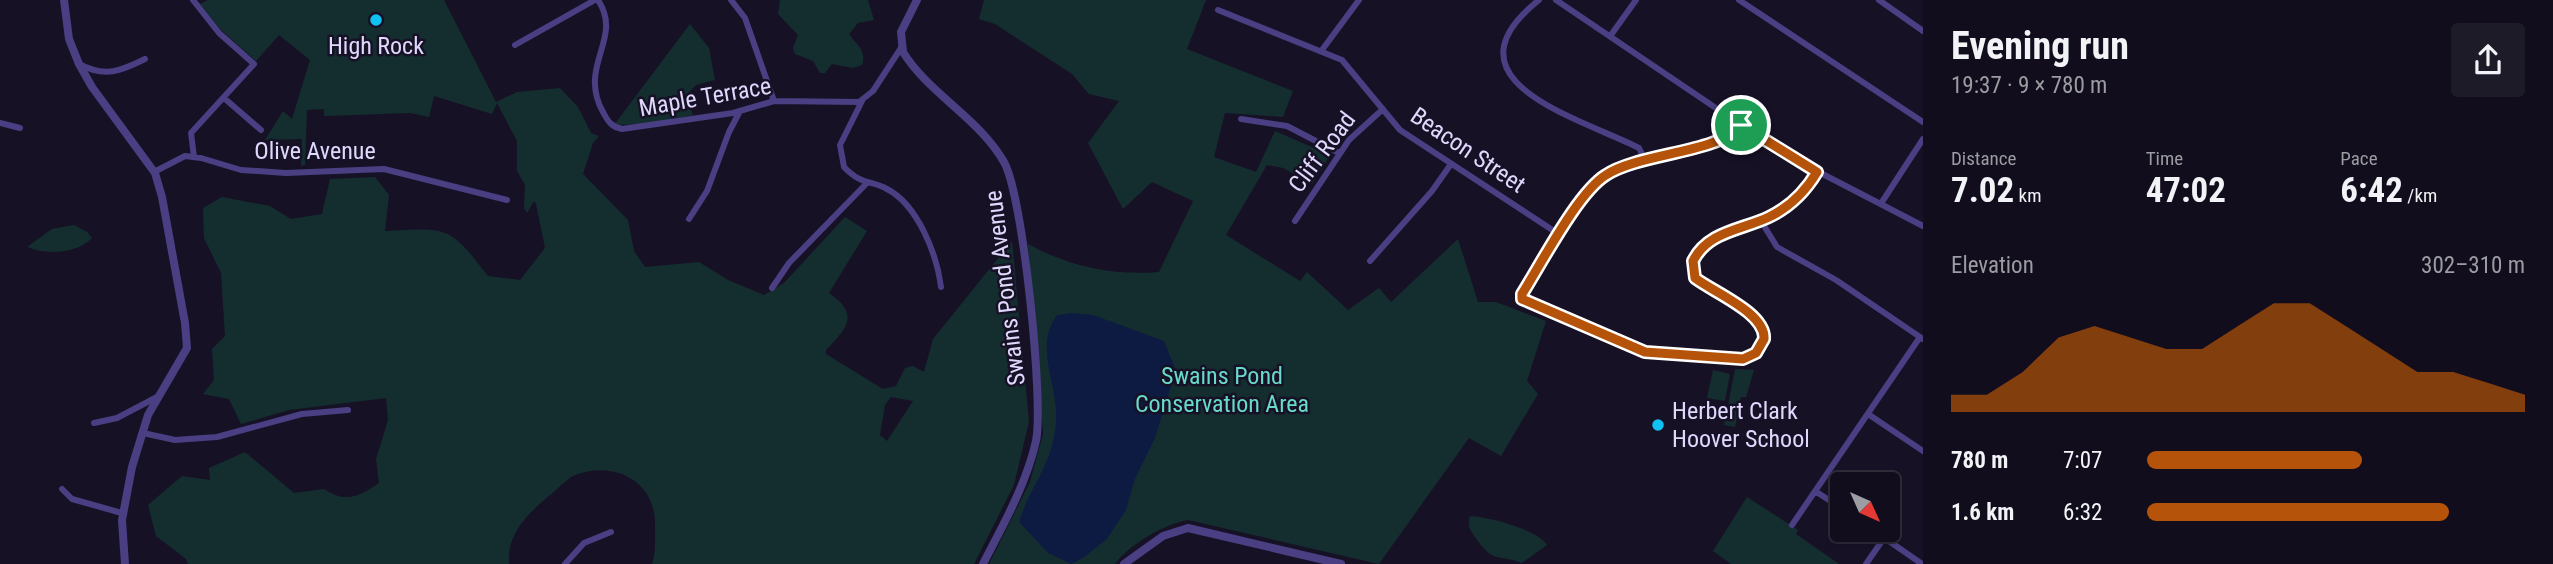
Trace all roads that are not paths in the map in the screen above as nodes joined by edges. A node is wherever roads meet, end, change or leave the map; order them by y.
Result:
1 (64, 0) edge
2 (193, 0) edge
3 (597, 0) edge
4 (731, 0) edge
5 (917, 0) edge
6 (1359, 0) edge
7 (1539, 0) edge
8 (1556, 0) edge
9 (1636, 0) edge
10 (1739, 0) edge
11 (1879, 0) edge
12 (1218, 10) dead end
13 (1923, 31) edge
14 (1611, 35) junction
15 (515, 45) dead end
16 (901, 48) junction
17 (1322, 50) junction
18 (145, 59) dead end
19 (79, 64) junction
20 (224, 98) junction
21 (774, 102) junction
22 (862, 102) junction
23 (1383, 109) junction
24 (740, 111) junction
25 (1241, 119) dead end
26 (1923, 122) edge
27 (0, 123) edge
28 (1741, 125) junction
29 (20, 128) dead end
30 (261, 130) dead end
31 (1923, 139) edge
32 (1339, 153) junction
33 (194, 157) junction
34 (1646, 160) junction
35 (1451, 164) junction
36 (154, 172) junction
37 (1817, 172) junction
38 (866, 184) junction
39 (507, 201) dead end
40 (1882, 202) junction
41 (689, 219) dead end
42 (1295, 221) dead end
43 (1760, 221) junction
44 (1923, 226) edge
45 (1560, 234) junction
46 (1370, 261) dead end
47 (941, 287) dead end
48 (772, 288) dead end
49 (1922, 338) edge
50 (157, 397) junction
51 (348, 410) dead end
52 (1868, 414) junction
53 (93, 424) dead end
54 (143, 433) junction
55 (1923, 452) edge
56 (62, 489) dead end
57 (1815, 491) junction
58 (1830, 501) edge
59 (122, 513) junction
60 (1792, 525) dead end
61 (611, 532) dead end
62 (1881, 542) edge
63 (1890, 542) edge
64 (125, 564) edge
65 (565, 564) edge
66 (983, 564) edge
67 (1124, 564) edge
68 (1341, 564) edge
69 (1866, 564) edge
70 (1922, 564) edge

1 - 19 street
2 - 20 street
3 - 15 street
3 - 24 street, Maple Terrace
4 - 21 street
5 - 16 street
6 - 17 street
7 - 34 street
8 - 14 street
9 - 14 street
10 - 26 street
11 - 13 street
12 - 17 street, Beacon Street
14 - 28 street
16 - 22 street
16 - 66 street, Swains Pond Avenue
17 - 23 street, Beacon Street
18 - 19 street
19 - 36 street
20 - 30 street
20 - 33 street
21 - 22 street, Maple Terrace
21 - 24 street, Maple Terrace
22 - 38 street
23 - 32 street, Cliff Road
23 - 35 street, Beacon Street
24 - 41 street
25 - 32 street
27 - 29 street
28 - 34 street
28 - 37 street
31 - 40 street
32 - 42 street, Cliff Road
33 - 36 street
33 - 39 street, Olive Avenue
34 - 45 street
35 - 45 street, Beacon Street
35 - 46 street
36 - 50 street
37 - 40 street
37 - 43 street
38 - 47 street
38 - 48 street
40 - 44 street
43 - 45 street
43 - 49 street
49 - 52 street
50 - 53 street
50 - 54 street
51 - 54 street
52 - 55 street
52 - 57 street
54 - 59 street
56 - 59 street
57 - 58 street
57 - 60 street
59 - 64 street
61 - 65 street
62 - 69 street
63 - 70 street
67 - 68 street

